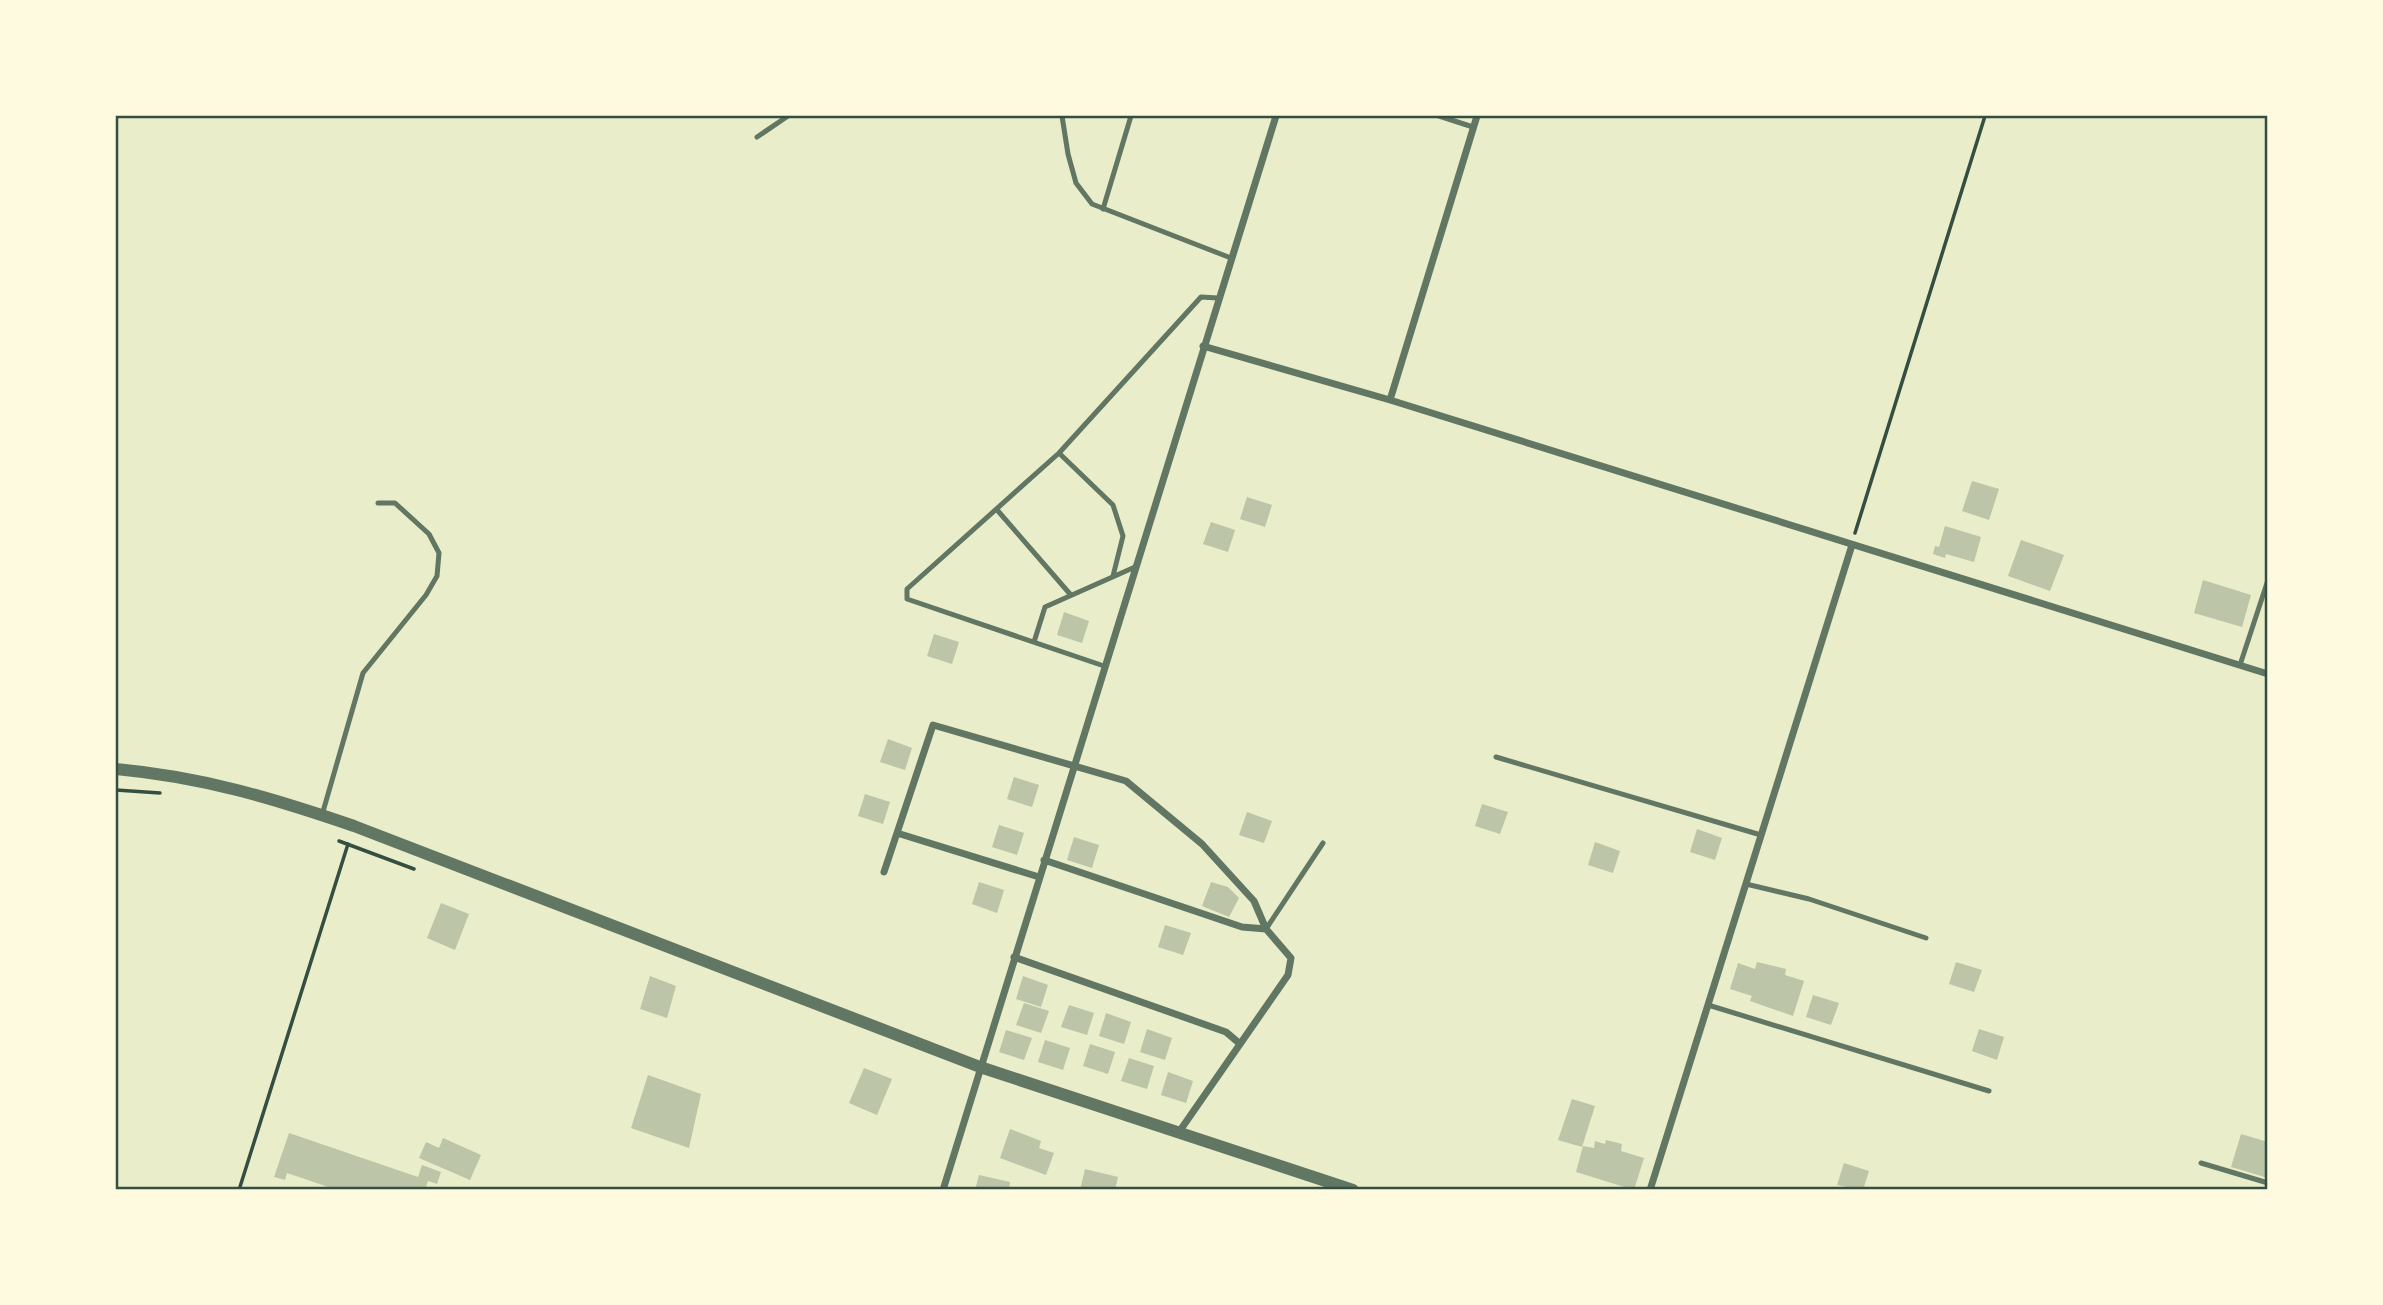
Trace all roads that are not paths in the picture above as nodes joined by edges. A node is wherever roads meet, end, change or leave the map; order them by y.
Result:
1 (788, 116) edge
2 (1062, 116) edge
3 (1131, 116) edge
4 (1276, 116) edge
5 (1439, 116) edge
6 (1477, 116) edge
7 (1473, 127) junction
8 (757, 137) dead end
9 (1102, 209) junction
10 (1231, 258) junction
11 (1218, 298) junction
12 (1203, 346) junction
13 (1390, 400) junction
14 (1059, 453) junction
15 (378, 503) dead end
16 (998, 511) junction
17 (1852, 545) junction
18 (1135, 567) junction
19 (1113, 576) junction
20 (2267, 580) edge
21 (1070, 594) junction
22 (1034, 642) junction
23 (2240, 665) junction
24 (1104, 666) junction
25 (2267, 674) edge
26 (1496, 757) dead end
27 (1074, 765) junction
28 (116, 769) edge
29 (321, 815) junction
30 (897, 832) junction
31 (1761, 835) junction
32 (1323, 843) dead end
33 (1044, 860) junction
34 (884, 872) dead end
35 (1039, 877) junction
36 (1746, 884) junction
37 (1266, 929) junction
38 (1926, 938) dead end
39 (1014, 957) junction
40 (1708, 1005) junction
41 (1239, 1043) junction
42 (980, 1067) junction
43 (1989, 1091) dead end
44 (1179, 1132) junction
45 (2201, 1163) dead end
46 (2267, 1183) edge
47 (943, 1189) edge
48 (1353, 1189) edge
49 (1650, 1189) edge

1 - 8 lane
2 - 9 lane
3 - 9 lane
4 - 10 street
5 - 7 lane
6 - 7 street
7 - 13 street
9 - 10 lane
10 - 11 street
11 - 12 street
11 - 14 lane
12 - 13 street
12 - 18 street
13 - 17 street
14 - 16 lane
14 - 19 lane
15 - 29 lane
16 - 21 lane
16 - 22 lane
17 - 23 street
17 - 31 street
18 - 19 lane
18 - 24 street
19 - 21 lane
20 - 23 lane
21 - 22 lane
22 - 24 lane
23 - 25 street
24 - 27 street
26 - 31 lane
27 - 30 street
27 - 33 street
27 - 37 street
28 - 29 street
29 - 42 street
30 - 34 street
30 - 35 street
31 - 36 street
32 - 37 lane
33 - 35 street
33 - 37 street
35 - 39 street
36 - 38 lane
36 - 40 street
37 - 41 street
39 - 41 street
39 - 42 street
40 - 43 lane
40 - 49 street
41 - 44 street
42 - 44 street
42 - 47 street
44 - 48 street
45 - 46 lane

